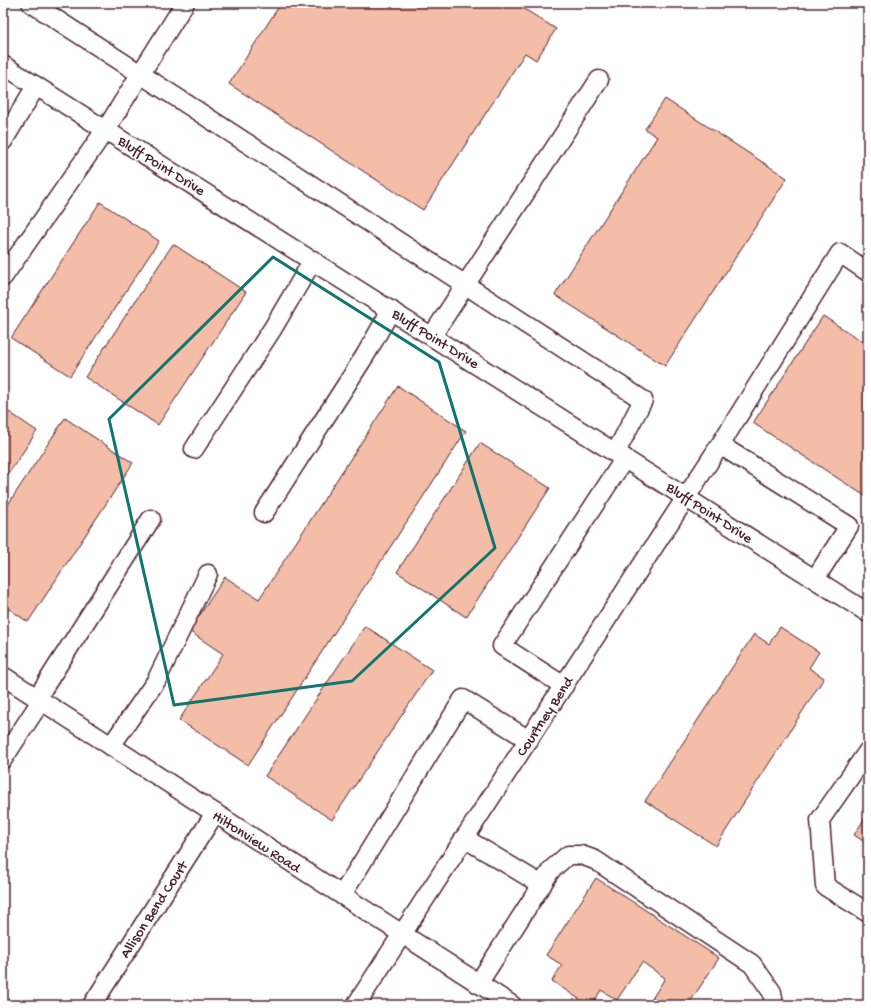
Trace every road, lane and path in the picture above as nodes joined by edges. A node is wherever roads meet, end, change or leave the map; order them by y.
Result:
1 (31, 3) edge
2 (185, 3) edge
3 (3, 65) edge
4 (140, 74) junction
5 (600, 80) dead end
6 (36, 86) junction
7 (106, 129) junction
8 (3, 141) edge
9 (313, 260) junction
10 (868, 272) edge
11 (3, 277) edge
12 (465, 285) junction
13 (391, 310) junction
14 (432, 336) junction
15 (720, 445) junction
16 (194, 449) dead end
17 (620, 455) junction
18 (686, 497) junction
19 (264, 513) dead end
20 (151, 519) dead end
21 (208, 574) dead end
22 (815, 579) junction
23 (868, 613) edge
24 (3, 676) edge
25 (564, 686) junction
26 (39, 700) junction
27 (529, 740) junction
28 (111, 746) junction
29 (868, 751) edge
30 (3, 759) edge
31 (215, 813) junction
32 (464, 838) junction
33 (542, 885) junction
34 (342, 896) junction
35 (868, 910) edge
36 (402, 934) junction
37 (478, 984) junction
38 (92, 1005) edge
39 (356, 1005) edge
40 (512, 1005) edge
41 (774, 1005) edge

1 - 4 street
2 - 4 street
3 - 6 street, Bluff Point Drive
4 - 7 street
4 - 12 street
5 - 12 street
6 - 7 street, Bluff Point Drive
6 - 8 street
7 - 9 street, Bluff Point Drive
7 - 11 street
9 - 13 street, Bluff Point Drive
9 - 16 street
10 - 15 street, Courtney Bend
12 - 14 street
12 - 17 street
13 - 14 street, Bluff Point Drive
13 - 19 street
14 - 17 street, Bluff Point Drive
15 - 18 street, Courtney Bend
15 - 22 street
17 - 18 street, Bluff Point Drive
17 - 25 street
18 - 22 street, Bluff Point Drive
18 - 25 street, Courtney Bend
20 - 26 street
21 - 28 street
22 - 23 street, Bluff Point Drive
24 - 26 street, Hiltonview Road
25 - 27 street, Courtney Bend
26 - 28 street, Hiltonview Road
26 - 30 street
27 - 32 street, Courtney Bend
27 - 34 street
28 - 31 street, Hiltonview Road
29 - 35 street
31 - 34 street, Hiltonview Road
31 - 38 street, Allison Bend Court
32 - 33 street
32 - 36 street, Courtney Bend
33 - 37 street
33 - 41 street
34 - 36 street, Hiltonview Road
36 - 37 street, Hiltonview Road
36 - 39 street, Courtney Bend
37 - 40 street, Hiltonview Road

